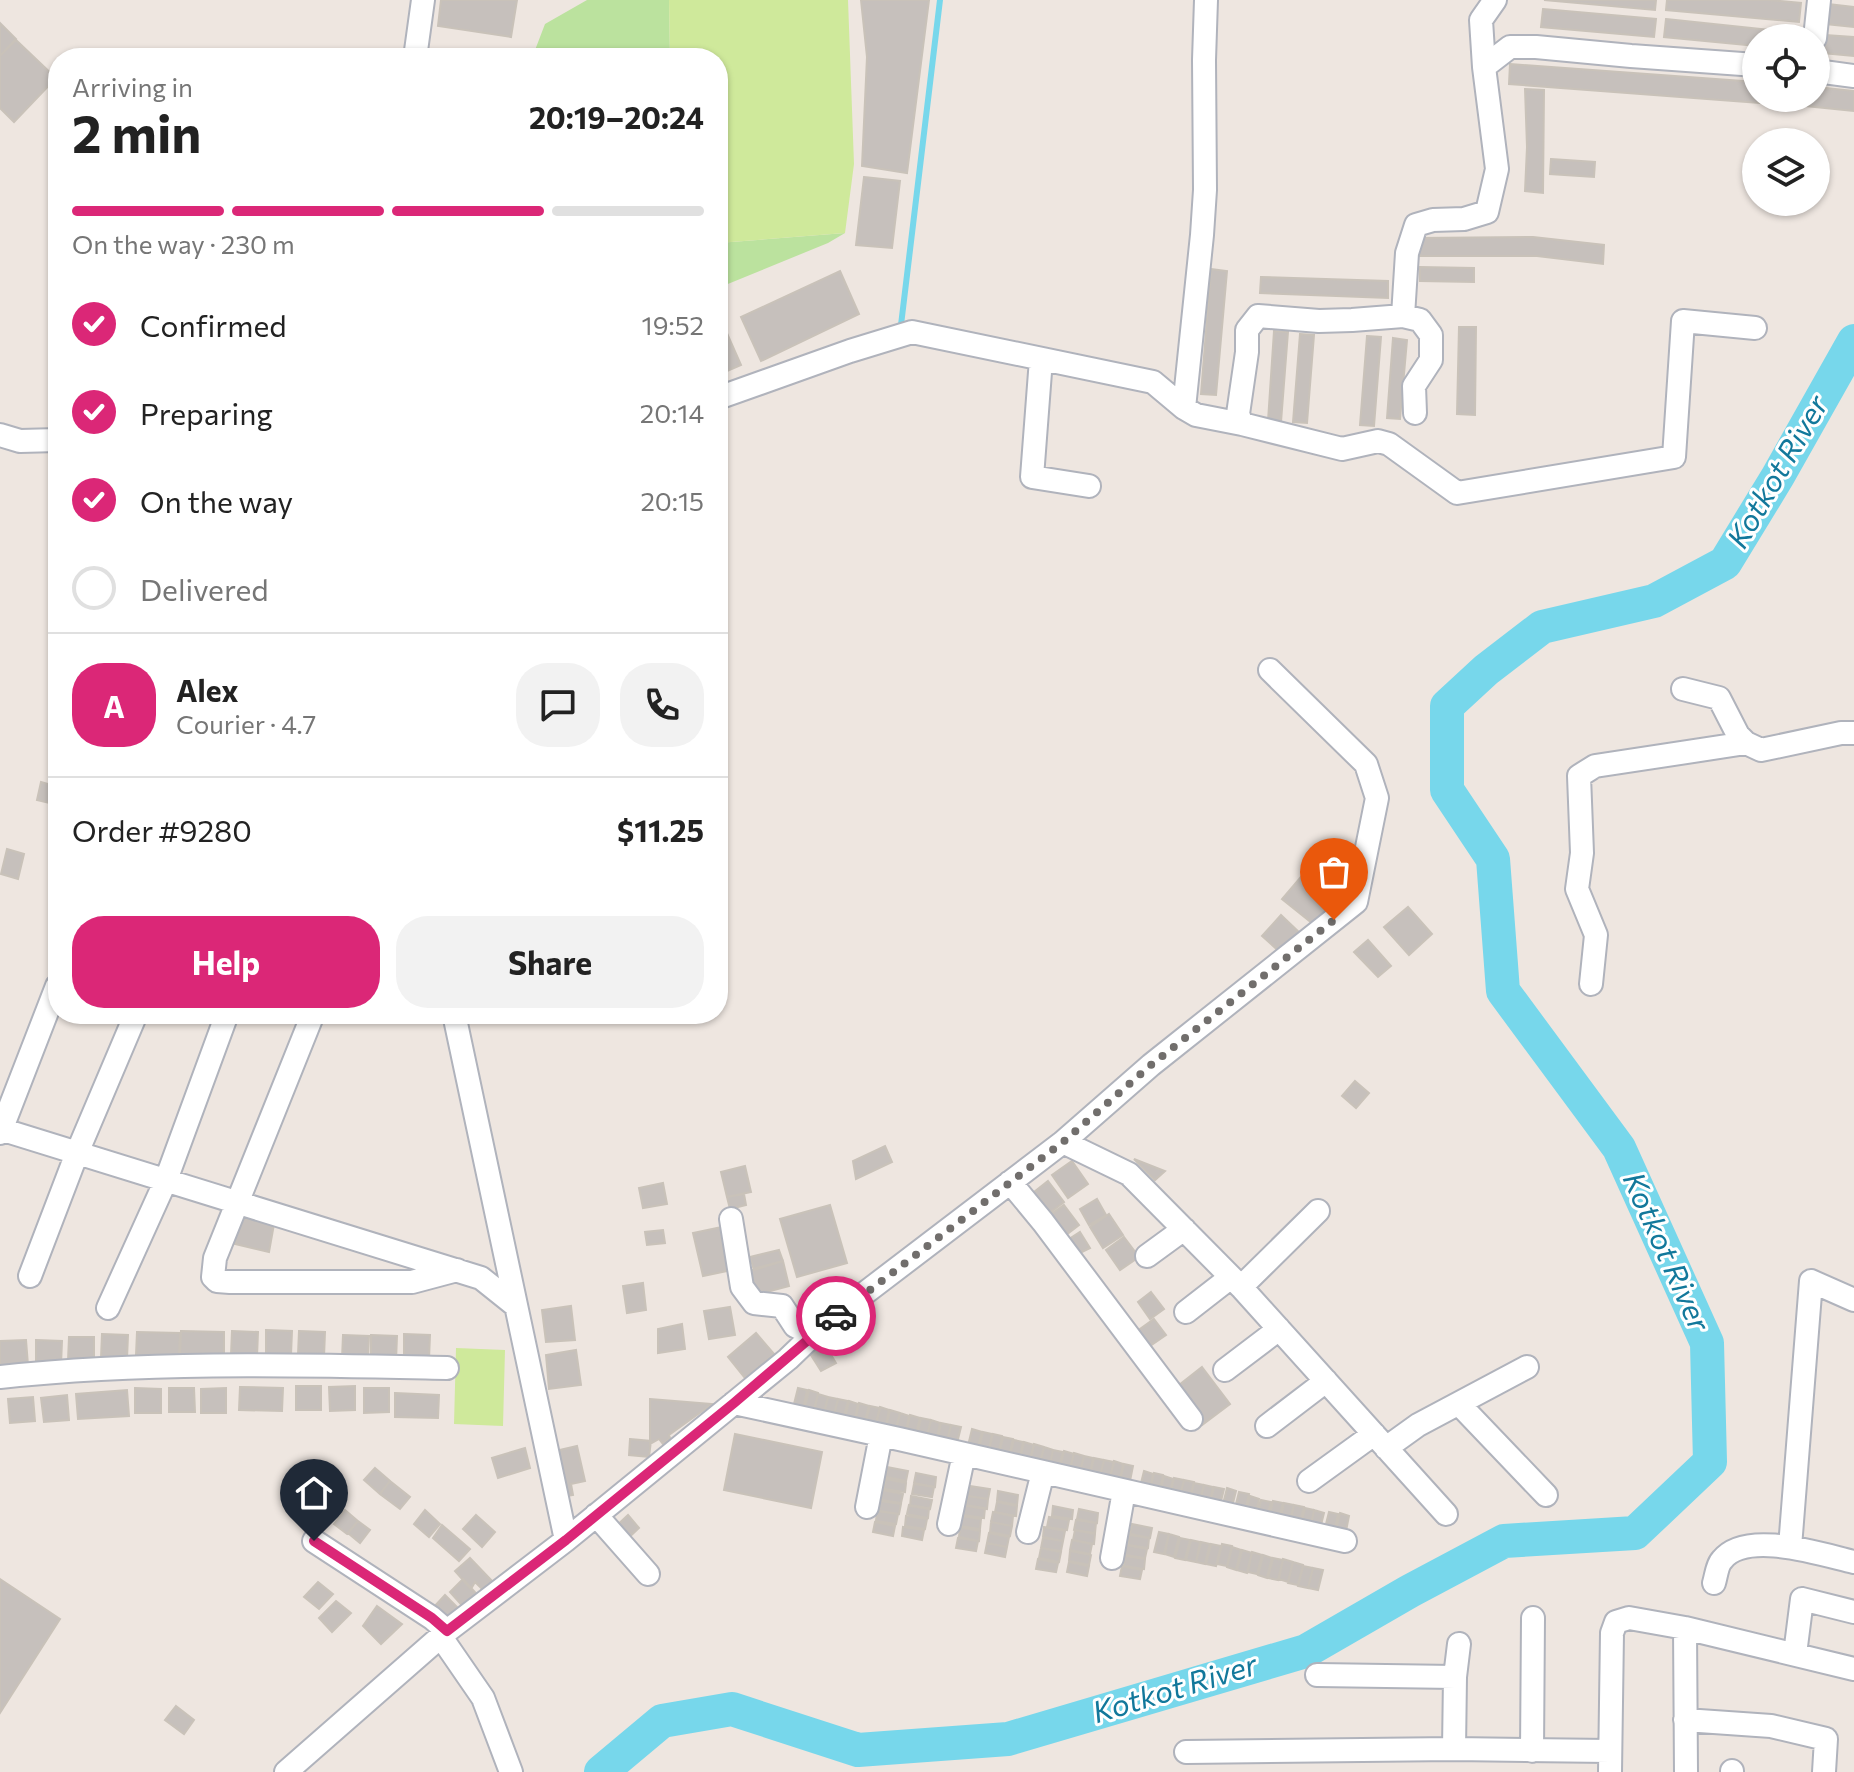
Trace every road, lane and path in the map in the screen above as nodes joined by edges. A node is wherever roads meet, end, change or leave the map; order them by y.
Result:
1 (423, 0) edge
2 (1206, 0) edge
3 (1495, 0) edge
4 (1819, 0) edge
5 (1816, 24) edge
6 (416, 48) edge
7 (1742, 64) edge
8 (1484, 67) junction
9 (1830, 73) edge
10 (1854, 76) edge
11 (1403, 316) junction
12 (1755, 328) dead end
13 (1041, 359) junction
14 (728, 394) edge
15 (1184, 408) junction
16 (1415, 413) dead end
17 (1242, 424) junction
18 (0, 435) edge
19 (48, 440) edge
20 (1089, 486) dead end
21 (1270, 670) dead end
22 (1683, 689) dead end
23 (1854, 733) edge
24 (1746, 743) junction
25 (1591, 984) dead end
26 (48, 1009) edge
27 (132, 1024) edge
28 (223, 1024) edge
29 (309, 1024) edge
30 (456, 1024) edge
31 (0, 1130) edge
32 (1063, 1142) junction
33 (77, 1153) junction
34 (166, 1180) junction
35 (1010, 1182) junction
36 (237, 1202) junction
37 (1318, 1211) dead end
38 (731, 1219) dead end
39 (1184, 1229) junction
40 (1147, 1256) dead end
41 (457, 1270) junction
42 (30, 1276) dead end
43 (1236, 1282) junction
44 (1854, 1300) edge
45 (516, 1306) junction
46 (108, 1308) dead end
47 (1186, 1312) dead end
48 (1279, 1329) junction
49 (813, 1335) junction
50 (1527, 1367) dead end
51 (447, 1368) dead end
52 (1225, 1370) dead end
53 (0, 1377) edge
54 (1326, 1381) junction
55 (734, 1403) junction
56 (1459, 1404) junction
57 (1191, 1419) dead end
58 (1267, 1426) dead end
59 (881, 1435) junction
60 (1380, 1441) junction
61 (964, 1454) junction
62 (1043, 1472) junction
63 (1309, 1481) dead end
64 (1124, 1491) junction
65 (1546, 1495) dead end
66 (867, 1507) dead end
67 (1446, 1514) dead end
68 (596, 1515) junction
69 (949, 1524) dead end
70 (1028, 1532) dead end
71 (566, 1540) junction
72 (314, 1541) dead end
73 (1345, 1541) dead end
74 (1790, 1547) junction
75 (1112, 1558) dead end
76 (1854, 1562) edge
77 (648, 1574) dead end
78 (1714, 1583) dead end
79 (1854, 1612) edge
80 (1533, 1618) dead end
81 (1685, 1628) junction
82 (444, 1634) junction
83 (1459, 1644) dead end
84 (1795, 1654) junction
85 (1854, 1669) edge
86 (1317, 1675) dead end
87 (1455, 1677) junction
88 (1685, 1720) junction
89 (1454, 1749) junction
90 (1532, 1751) junction
91 (1186, 1752) dead end
92 (1245, 1761) edge
93 (1321, 1761) edge
94 (1610, 1761) edge
95 (286, 1772) edge
96 (511, 1772) edge
97 (1686, 1772) edge
98 (1824, 1772) edge

1 - 6 street
2 - 15 street
3 - 8 street
4 - 5 street
7 - 8 street
8 - 11 street
9 - 10 street
11 - 16 street
11 - 17 street
12 - 17 street
13 - 14 street
13 - 15 street
13 - 20 street
15 - 17 street
18 - 19 street
21 - 32 street
22 - 24 street
23 - 24 street
24 - 25 street
26 - 31 street
27 - 33 street
28 - 34 street
29 - 36 street
30 - 45 street
31 - 33 street
32 - 35 street
32 - 39 street
33 - 34 street
33 - 42 street
34 - 36 street
34 - 46 street
35 - 49 street
35 - 57 street
36 - 41 street
36 - 41 street
37 - 43 street
38 - 49 street
39 - 40 street
39 - 43 street
41 - 45 street
43 - 47 street
43 - 48 street
44 - 74 street
45 - 71 street
48 - 52 street
48 - 54 street
49 - 55 street
50 - 56 street
51 - 53 street
54 - 58 street
54 - 60 street
55 - 59 street
55 - 68 street
56 - 60 street
56 - 65 street
59 - 61 street
59 - 66 street
60 - 63 street
60 - 67 street
61 - 62 street
61 - 69 street
62 - 64 street
62 - 70 street
64 - 73 street
64 - 75 street
68 - 71 street
68 - 77 street
71 - 82 street
72 - 82 street
74 - 76 street
74 - 78 street
79 - 84 street
80 - 90 street
81 - 84 street
81 - 88 street
81 - 94 street
82 - 95 street
82 - 96 street
83 - 87 street
84 - 85 street
86 - 87 street
87 - 89 street
88 - 97 street
88 - 98 street
89 - 90 street
89 - 93 street
90 - 94 street
91 - 92 street
92 - 93 street

